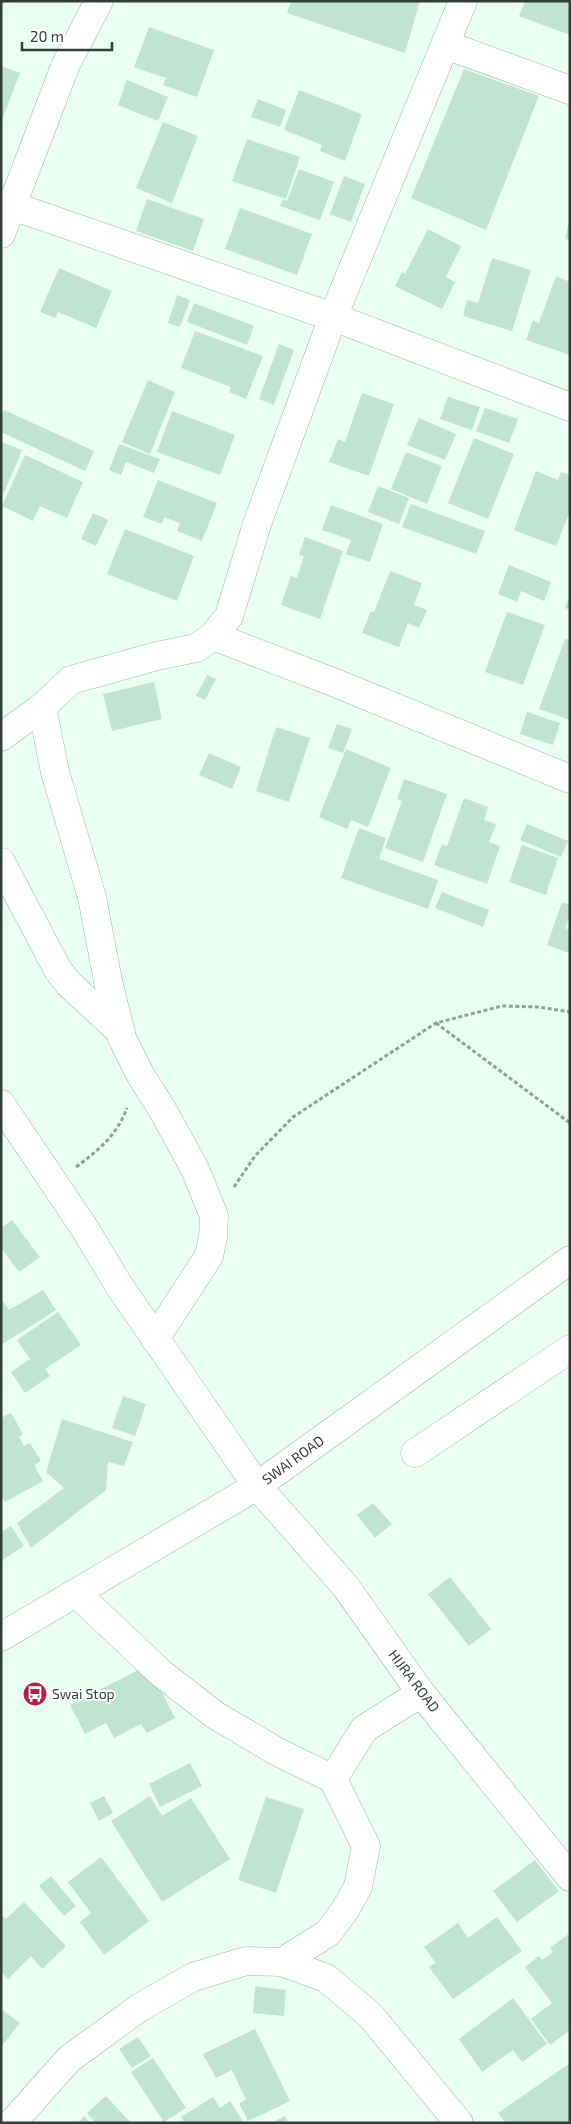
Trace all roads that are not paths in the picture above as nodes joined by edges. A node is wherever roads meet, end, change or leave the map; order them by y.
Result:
1 (99, 1) edge
2 (463, 1) edge
3 (446, 45) junction
4 (570, 90) edge
5 (7, 204) edge
6 (1, 234) edge
7 (333, 317) junction
8 (570, 407) edge
9 (213, 636) junction
10 (42, 707) junction
11 (1, 737) edge
12 (570, 779) edge
13 (1, 862) edge
14 (121, 1032) junction
15 (1, 1104) edge
16 (570, 1260) edge
17 (155, 1339) junction
18 (570, 1349) edge
19 (415, 1453) dead end
20 (257, 1486) junction
21 (76, 1593) junction
22 (1, 1637) edge
23 (421, 1693) junction
24 (333, 1779) junction
25 (570, 1877) edge
26 (282, 1962) junction
27 (12, 2123) edge
28 (459, 2123) edge

1 - 5 street
2 - 3 street
3 - 4 street
3 - 7 street
5 - 6 street
5 - 7 street
7 - 8 street
7 - 9 street
9 - 10 street
9 - 12 street
10 - 11 street
10 - 14 street
13 - 14 street
14 - 17 street
15 - 17 street, HIJRA ROAD
16 - 20 street, SWAI ROAD
17 - 20 street, HIJRA ROAD
18 - 19 street
20 - 21 street, SWAI ROAD
20 - 23 street, HIJRA ROAD
21 - 22 street, SWAI ROAD
21 - 24 street
23 - 24 street
23 - 25 street, HIJRA ROAD
24 - 26 street
26 - 27 street
26 - 28 street

